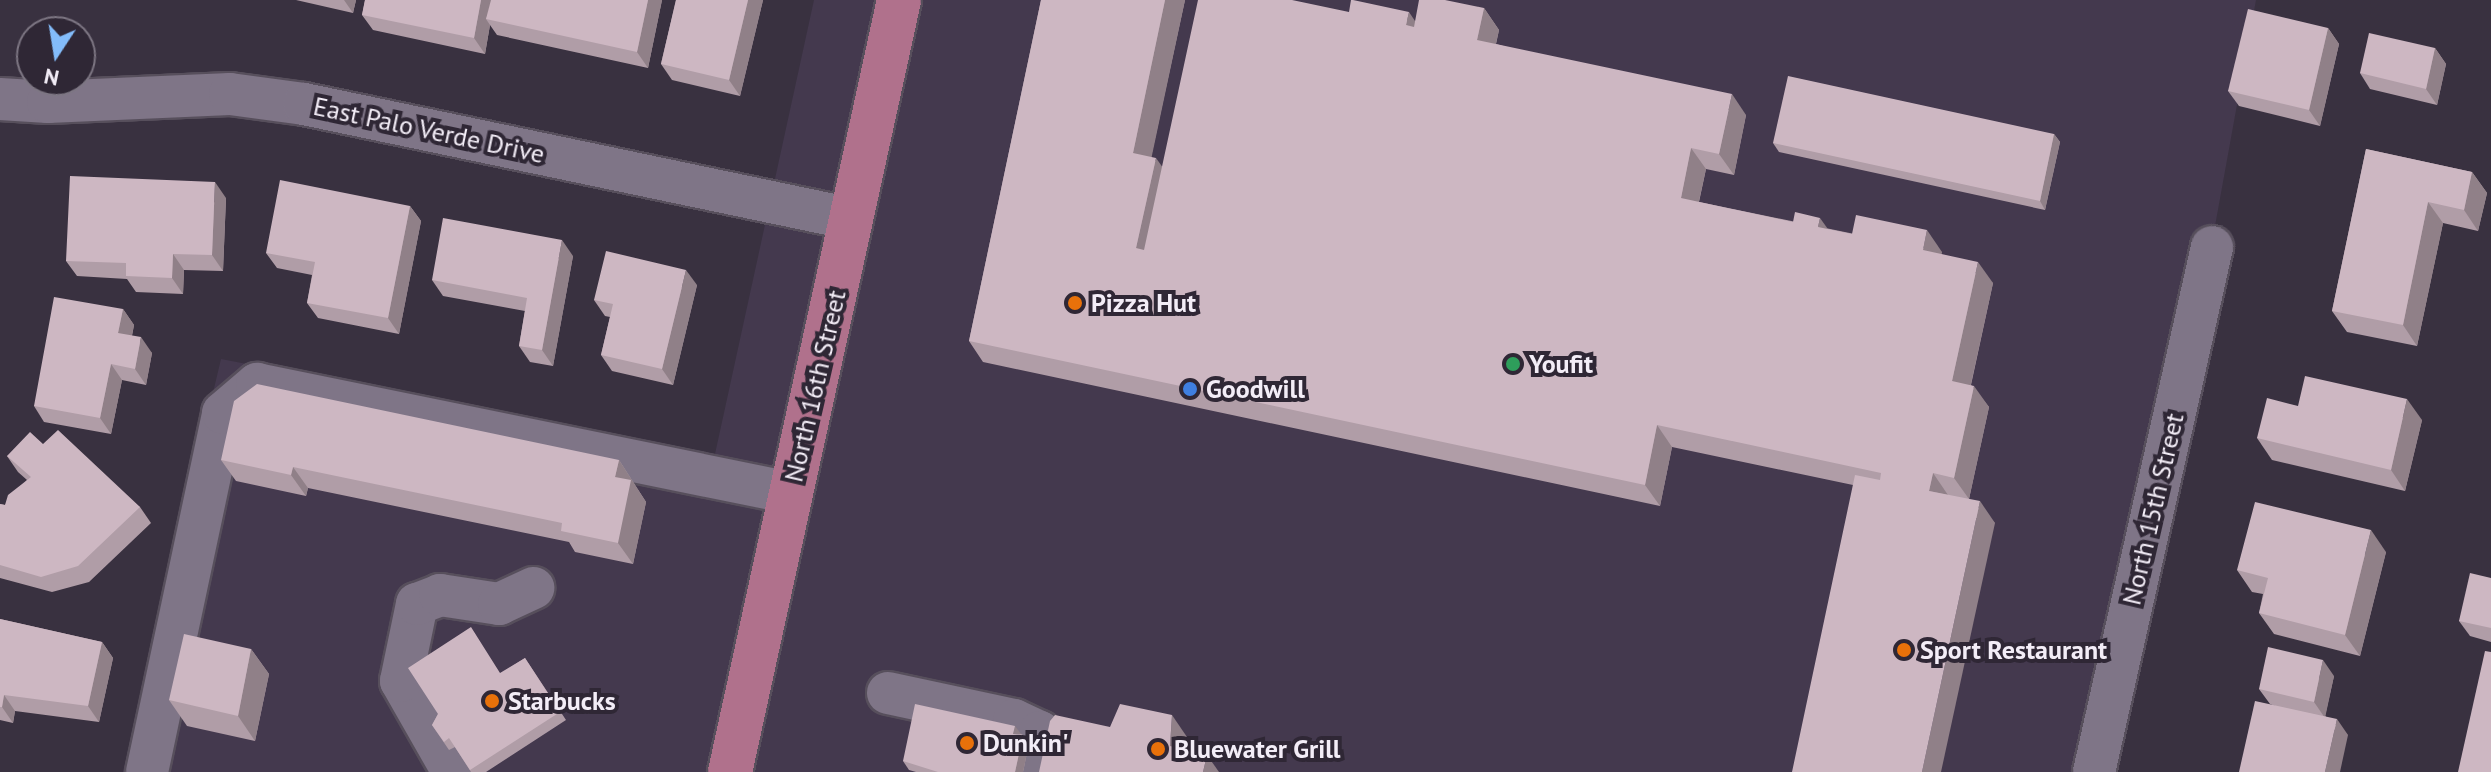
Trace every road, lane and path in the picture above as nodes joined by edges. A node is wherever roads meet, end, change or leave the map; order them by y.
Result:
1 (899, 0) edge
2 (0, 99) edge
3 (852, 219) junction
4 (2212, 247) dead end
5 (791, 493) junction
6 (534, 588) dead end
7 (888, 693) dead end
8 (147, 772) edge
9 (453, 772) edge
10 (730, 772) edge
11 (1043, 772) edge
12 (2094, 772) edge

1 - 3 main road, North 16th Street
2 - 3 street, East Palo Verde Drive
3 - 5 main road, North 16th Street
4 - 12 street, North 15th Street
5 - 8 street
5 - 10 main road, North 16th Street
6 - 9 street
7 - 11 street

